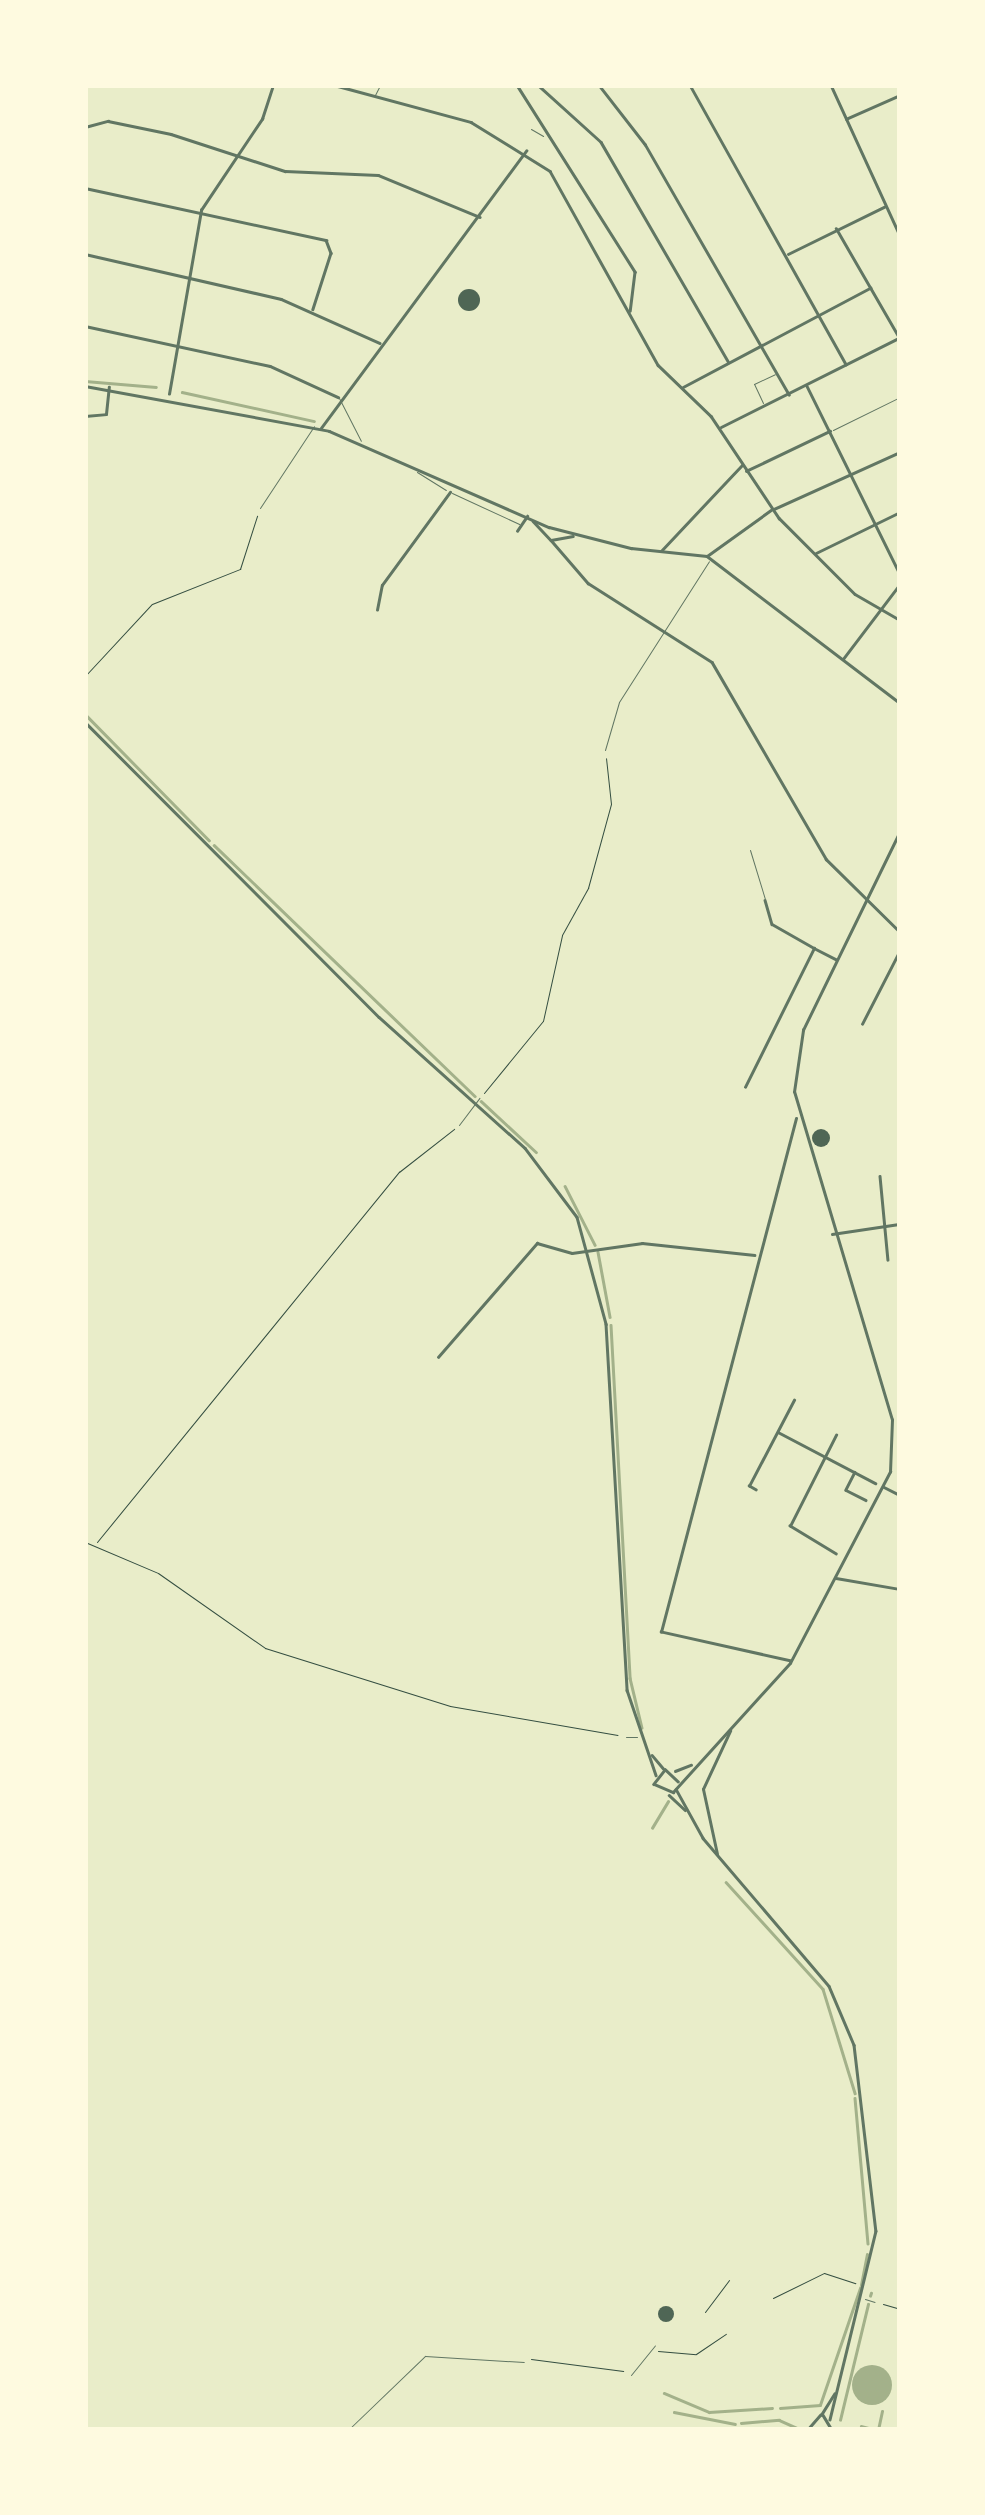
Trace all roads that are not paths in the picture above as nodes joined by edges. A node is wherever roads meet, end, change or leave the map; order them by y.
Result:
1 (273, 85) edge
2 (334, 85) edge
3 (380, 85) edge
4 (517, 85) edge
5 (538, 85) edge
6 (599, 85) edge
7 (831, 85) edge
8 (692, 86) edge
9 (375, 94) junction
10 (900, 96) edge
11 (845, 119) junction
12 (85, 127) edge
13 (531, 129) dead end
14 (542, 136) junction
15 (526, 151) junction
16 (237, 156) junction
17 (85, 188) edge
18 (885, 206) junction
19 (202, 210) junction
20 (480, 217) junction
21 (836, 230) junction
22 (900, 236) edge
23 (85, 254) edge
24 (788, 254) junction
25 (191, 276) junction
26 (871, 287) junction
27 (313, 309) junction
28 (630, 311) junction
29 (819, 315) junction
30 (85, 326) edge
31 (899, 338) edge
32 (764, 342) junction
33 (178, 343) junction
34 (382, 343) junction
35 (728, 361) junction
36 (847, 366) junction
37 (779, 372) junction
38 (806, 385) junction
39 (85, 386) edge
40 (683, 387) junction
41 (108, 388) junction
42 (168, 394) junction
43 (789, 394) junction
44 (900, 397) edge
45 (339, 398) junction
46 (764, 406) junction
47 (85, 416) edge
48 (314, 426) junction
49 (321, 428) junction
50 (720, 428) junction
51 (830, 431) junction
52 (361, 441) junction
53 (900, 452) edge
54 (742, 464) junction
55 (419, 466) junction
56 (746, 471) junction
57 (852, 476) junction
58 (450, 492) junction
59 (260, 508) road end
60 (772, 510) junction
61 (900, 512) edge
62 (528, 517) junction
63 (875, 523) junction
64 (522, 526) junction
65 (548, 530) junction
66 (516, 531) dead end
67 (559, 535) junction
68 (551, 540) junction
69 (561, 552) junction
70 (660, 552) junction
71 (815, 554) junction
72 (706, 558) junction
73 (900, 574) edge
74 (900, 584) edge
75 (877, 608) junction
76 (378, 610) dead end
77 (900, 620) edge
78 (666, 630) junction
79 (842, 660) junction
80 (900, 703) edge
81 (85, 722) edge
82 (605, 750) road end
83 (900, 831) edge
84 (750, 850) dead end
85 (765, 900) joint
86 (866, 900) junction
87 (900, 932) edge
88 (814, 948) junction
89 (900, 950) edge
90 (837, 960) junction
91 (862, 1024) dead end
92 (745, 1087) dead end
93 (479, 1098) road end
94 (475, 1102) junction
95 (796, 1118) junction
96 (458, 1125) road end
97 (880, 1176) dead end
98 (884, 1224) junction
99 (900, 1224) edge
100 (832, 1234) junction
101 (591, 1250) junction
102 (756, 1256) junction
103 (888, 1260) dead end
104 (438, 1357) dead end
105 (794, 1400) dead end
106 (778, 1432) junction
107 (836, 1435) dead end
108 (825, 1457) junction
109 (855, 1472) junction
110 (875, 1483) dead end
111 (884, 1487) junction
112 (756, 1490) dead end
113 (900, 1494) edge
114 (866, 1500) dead end
115 (836, 1554) dead end
116 (836, 1578) junction
117 (899, 1587) edge
118 (791, 1661) junction
119 (734, 1726) junction
120 (637, 1736) dead end
121 (626, 1737) road end
122 (648, 1750) junction
123 (696, 1762) junction
124 (665, 1770) junction
125 (673, 1772) junction
126 (656, 1775) junction
127 (678, 1782) junction
128 (676, 1789) junction
129 (668, 1794) junction
130 (685, 1810) junction
131 (720, 1860) junction
132 (864, 2299) junction
133 (875, 2302) road end
134 (655, 2345) dead end
135 (525, 2360) road end
136 (631, 2374) road end
137 (835, 2393) junction
138 (821, 2415) junction
139 (830, 2420) junction
140 (832, 2428) edge
141 (348, 2430) edge
142 (808, 2430) edge
143 (842, 2430) edge

1 - 16 street
2 - 9 street
3 - 9 street
4 - 14 street
5 - 35 street
6 - 32 street
7 - 11 street
8 - 24 street
9 - 15 street
10 - 11 street
11 - 18 street
12 - 16 street
13 - 14 street
14 - 28 street
15 - 20 street
15 - 28 street
16 - 19 street
16 - 20 street
17 - 19 street
18 - 21 street
18 - 22 street
19 - 25 street
19 - 27 street
20 - 34 street
21 - 24 street
21 - 26 street
23 - 25 street
24 - 29 street
25 - 27 street
25 - 33 street
26 - 29 street
26 - 31 street
27 - 34 street
28 - 40 street
29 - 32 street
29 - 36 street
30 - 33 street
31 - 36 street
32 - 35 street
32 - 37 street
33 - 42 street
33 - 45 street
34 - 45 street
35 - 40 street
36 - 38 street
37 - 43 street
37 - 46 street
38 - 43 street
38 - 51 street
39 - 41 street
40 - 50 street
41 - 42 street
41 - 47 street
42 - 48 street
43 - 46 street
44 - 51 street
45 - 49 street
45 - 52 street
46 - 50 street
48 - 49 street
48 - 59 street
49 - 52 street
50 - 54 street
51 - 56 street
51 - 57 street
52 - 55 street
53 - 57 street
54 - 56 street
54 - 70 street
55 - 58 street
55 - 62 street
56 - 60 street
57 - 60 street
57 - 63 street
58 - 64 street
58 - 76 street
60 - 71 street
60 - 72 street
61 - 63 street
62 - 64 street
62 - 65 street
63 - 71 street
63 - 73 street
64 - 66 street
65 - 67 street
65 - 68 street
67 - 68 street
67 - 69 street
67 - 70 street
68 - 69 street
69 - 78 street
70 - 72 street
71 - 75 street
72 - 78 street
72 - 79 street
74 - 75 street
75 - 77 street
75 - 79 street
78 - 82 street
78 - 86 street
79 - 80 street
81 - 94 street
83 - 86 street
84 - 85 street
85 - 88 street
86 - 87 street
86 - 90 street
88 - 90 street
88 - 92 street
89 - 91 street
90 - 95 street
93 - 94 street
94 - 96 street
94 - 101 street
95 - 100 street
95 - 102 street
97 - 98 street
98 - 99 street
98 - 100 street
98 - 103 street
100 - 111 street
101 - 102 street
101 - 104 street
101 - 122 street
102 - 118 street
105 - 106 street
106 - 108 street
106 - 112 street
107 - 108 street
108 - 109 street
108 - 115 street
109 - 110 street
109 - 114 street
111 - 113 street
111 - 116 street
116 - 117 street
116 - 118 street
118 - 119 street
119 - 123 street
119 - 131 street
120 - 121 street
122 - 124 street
122 - 126 street
123 - 125 street
123 - 127 street
124 - 125 street
124 - 126 street
125 - 127 street
126 - 129 street
127 - 128 street
128 - 129 street
128 - 130 street
129 - 130 street
130 - 131 street
131 - 132 street
132 - 133 street
132 - 137 street
134 - 136 street
135 - 141 street
137 - 138 street
137 - 139 street
138 - 139 street
138 - 142 street
139 - 140 street
140 - 143 street

